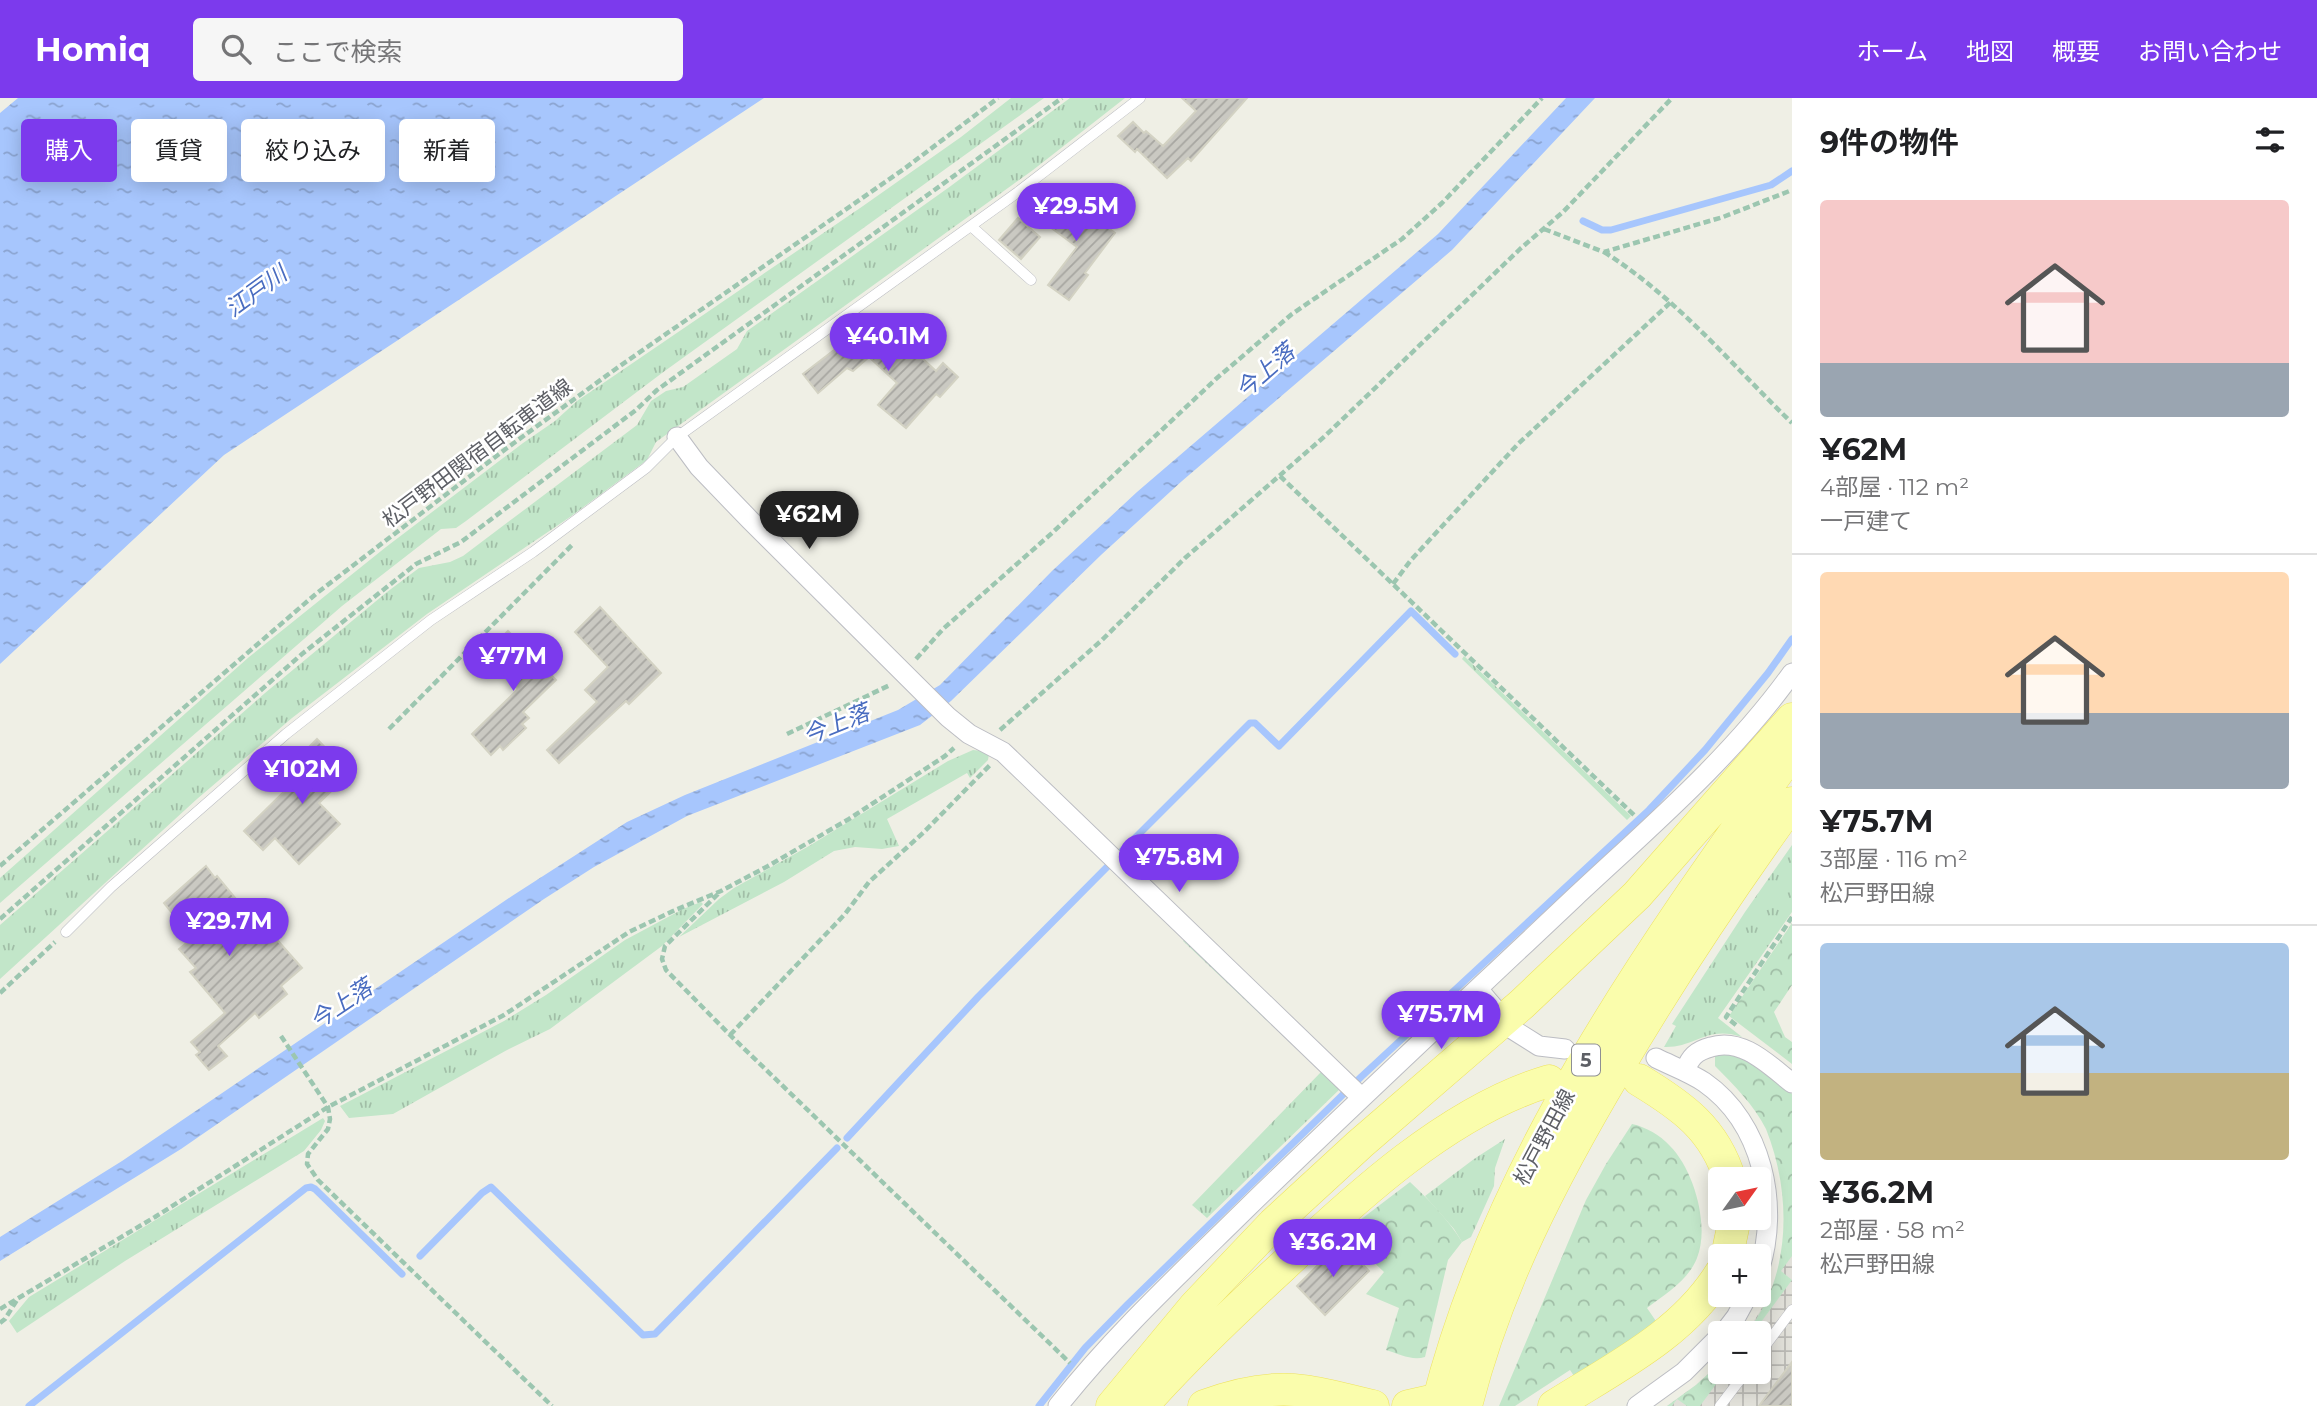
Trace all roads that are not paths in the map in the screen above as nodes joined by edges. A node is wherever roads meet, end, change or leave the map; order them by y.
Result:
1 (1140, 98) edge
2 (971, 226) junction
3 (1031, 280) dead end
4 (677, 437) junction
5 (1792, 673) edge
6 (1792, 719) edge
7 (1792, 752) edge
8 (1792, 803) edge
9 (66, 932) road end
10 (1478, 989) junction
11 (1495, 1009) dead end
12 (1512, 1029) dead end
13 (1565, 1049) dead end
14 (1647, 1069) joint
15 (1685, 1071) junction
16 (1549, 1081) dead end
17 (1792, 1083) edge
18 (1354, 1090) junction
19 (1726, 1167) edge
20 (1766, 1244) edge
21 (1708, 1294) edge
22 (1792, 1310) edge
23 (1771, 1338) edge
24 (1708, 1350) edge
25 (1737, 1384) edge
26 (1447, 1404) edge
27 (1058, 1406) edge
28 (1112, 1406) edge
29 (1142, 1406) edge
30 (1204, 1406) edge
31 (1373, 1406) edge
32 (1408, 1406) edge
33 (1554, 1406) edge
34 (1637, 1406) edge
35 (1720, 1406) edge

1 - 2 lane
2 - 3 lane
2 - 4 lane
4 - 9 lane
4 - 18 street
5 - 10 street
6 - 28 main road
7 - 26 main road, 松戸野田線 / 5
8 - 26 main road, 松戸野田線 / 5
10 - 11 street
10 - 18 street
12 - 13 street
14 - 15 street
14 - 19 main road
15 - 17 street
15 - 20 street
16 - 29 main road
18 - 27 street
21 - 33 main road
22 - 23 lane
24 - 34 street
25 - 35 lane
26 - 32 main road
30 - 31 main road

